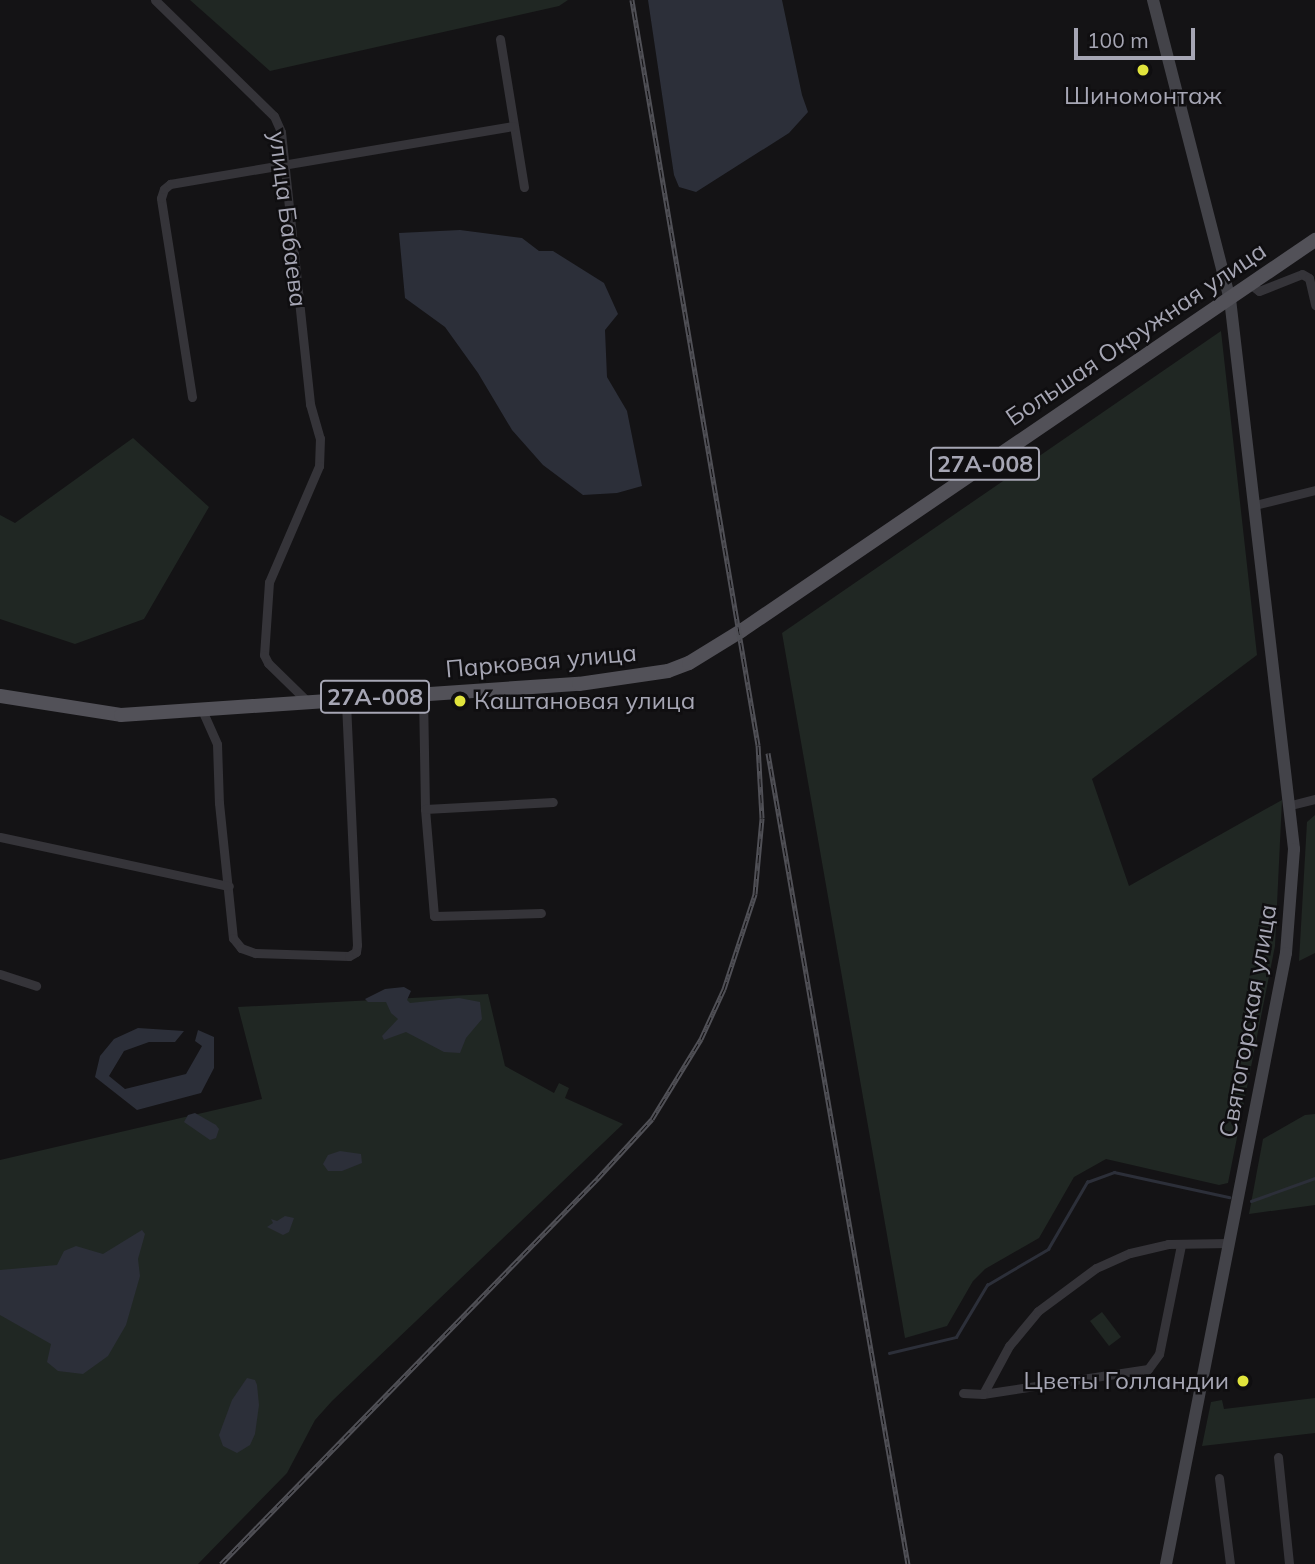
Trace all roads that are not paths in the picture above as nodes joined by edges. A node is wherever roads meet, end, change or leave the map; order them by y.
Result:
1 (155, 0) edge
2 (1153, 0) edge
3 (500, 39) dead end
4 (513, 126) junction
5 (284, 165) junction
6 (524, 187) dead end
7 (1315, 240) edge
8 (1250, 284) junction
9 (1230, 299) junction
10 (1315, 305) edge
11 (192, 397) dead end
12 (1315, 489) edge
13 (1255, 505) junction
14 (741, 631) joint
15 (424, 694) junction
16 (0, 696) edge
17 (346, 699) junction
18 (307, 701) junction
19 (202, 710) junction
20 (1315, 799) edge
21 (553, 802) dead end
22 (1291, 805) junction
23 (425, 809) junction
24 (0, 837) edge
25 (229, 886) junction
26 (541, 913) dead end
27 (0, 974) edge
28 (36, 986) dead end
29 (1229, 1243) junction
30 (1181, 1245) junction
31 (962, 1393) dead end
32 (983, 1394) junction
33 (1278, 1457) dead end
34 (1219, 1478) dead end
35 (1166, 1564) edge
36 (1230, 1564) edge
37 (1289, 1564) edge

1 - 5 street, улица Бабаева
2 - 9 street, Святогорская улица
3 - 4 street
4 - 5 street
4 - 6 street
5 - 11 street
5 - 18 street, улица Бабаева
7 - 8 main road, Большая Окружная улица / 27А-008
8 - 9 main road, Большая Окружная улица / 27А-008
8 - 10 street
9 - 13 street, Святогорская улица
9 - 14 main road, Большая Окружная улица / 27А-008
12 - 13 street
13 - 22 street, Святогорская улица
14 - 15 main road, Парковая улица / 27А-008
15 - 17 main road, Парковая улица / 27А-008
15 - 23 street
16 - 19 main road, Парковая улица / 27А-008
17 - 18 main road, Парковая улица / 27А-008
17 - 25 street
18 - 19 main road, Парковая улица / 27А-008
19 - 25 street
20 - 22 street
21 - 23 street
22 - 29 street, Святогорская улица
23 - 26 street
24 - 25 street
27 - 28 street
29 - 30 street
29 - 35 street, Святогорская улица
30 - 32 street
30 - 32 street
31 - 32 street
33 - 37 street
34 - 36 street

